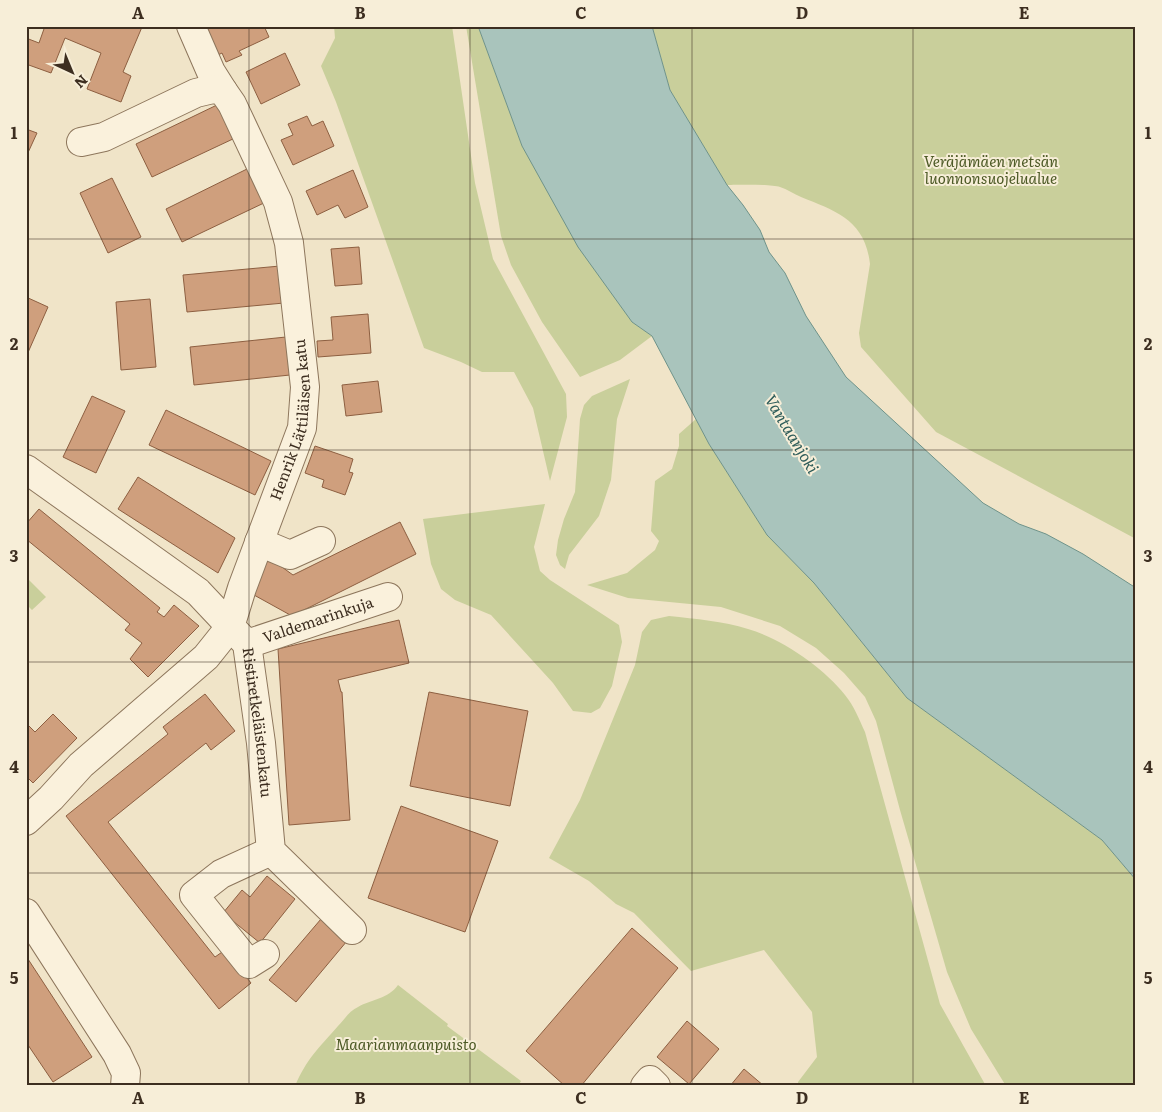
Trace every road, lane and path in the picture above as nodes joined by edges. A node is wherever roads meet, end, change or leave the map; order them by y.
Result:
1 (191, 26) edge
2 (223, 91) junction
3 (81, 142) dead end
4 (26, 468) edge
5 (321, 541) dead end
6 (259, 542) junction
7 (388, 597) dead end
8 (239, 636) junction
9 (26, 820) edge
10 (271, 851) junction
11 (26, 913) edge
12 (352, 930) dead end
13 (265, 954) dead end
14 (125, 1086) edge
15 (645, 1086) edge
16 (656, 1086) edge

1 - 2 street, Henrik Lättiläisen katu
2 - 3 street
2 - 6 street, Henrik Lättiläisen katu
4 - 8 street
5 - 6 street
6 - 8 street, Henrik Lättiläisen katu
7 - 8 street, Valdemarinkuja
8 - 9 street, Henrik Lättiläisen katu
8 - 10 street, Ristiretkeläistenkatu
10 - 12 street
10 - 13 street
11 - 14 street
15 - 16 street

